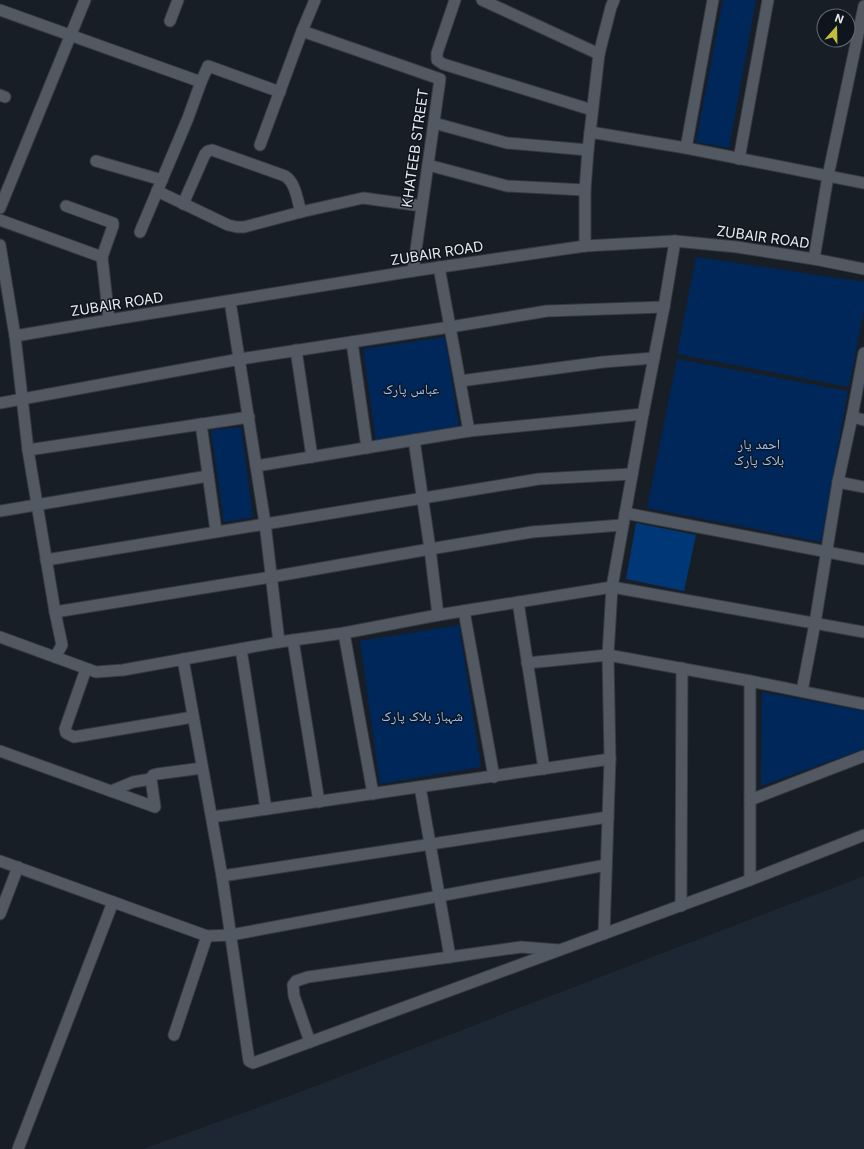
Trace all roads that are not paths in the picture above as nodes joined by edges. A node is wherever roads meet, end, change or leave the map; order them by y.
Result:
1 (85, 0) edge
2 (178, 0) edge
3 (316, 0) edge
4 (455, 0) edge
5 (614, 0) edge
6 (713, 0) edge
7 (768, 0) edge
8 (489, 1) edge
9 (864, 6) edge
10 (0, 10) edge
11 (170, 21) dead end
12 (302, 31) junction
13 (71, 35) junction
14 (599, 54) junction
15 (443, 64) junction
16 (440, 79) junction
17 (201, 82) junction
18 (280, 92) junction
19 (592, 110) junction
20 (434, 122) junction
21 (590, 132) junction
22 (260, 145) dead end
23 (686, 148) junction
24 (588, 150) junction
25 (740, 158) junction
26 (96, 161) dead end
27 (428, 165) junction
28 (828, 176) junction
29 (162, 180) junction
30 (864, 183) edge
31 (585, 190) junction
32 (157, 191) junction
33 (183, 204) junction
34 (66, 206) dead end
35 (422, 206) junction
36 (0, 208) edge
37 (300, 212) junction
38 (0, 220) edge
39 (140, 232) dead end
40 (675, 241) junction
41 (0, 245) edge
42 (585, 246) junction
43 (102, 257) junction
44 (814, 259) junction
45 (439, 267) junction
46 (864, 269) edge
47 (413, 271) junction
48 (3, 286) edge
49 (230, 301) junction
50 (664, 307) junction
51 (108, 320) junction
52 (450, 328) junction
53 (15, 336) junction
54 (352, 342) junction
55 (296, 350) junction
56 (864, 353) edge
57 (654, 358) junction
58 (240, 359) junction
59 (460, 381) junction
60 (22, 398) junction
61 (0, 402) edge
62 (643, 414) junction
63 (249, 417) junction
64 (852, 417) junction
65 (864, 420) edge
66 (201, 424) junction
67 (470, 431) junction
68 (414, 440) junction
69 (367, 448) junction
70 (28, 450) junction
71 (312, 457) junction
72 (256, 466) junction
73 (632, 474) junction
74 (208, 476) junction
75 (838, 482) junction
76 (864, 487) edge
77 (422, 498) junction
78 (36, 505) junction
79 (0, 511) edge
80 (625, 513) junction
81 (265, 523) junction
82 (622, 525) junction
83 (216, 531) junction
84 (430, 549) junction
85 (827, 552) junction
86 (864, 559) edge
87 (46, 560) junction
88 (271, 577) junction
89 (612, 587) junction
90 (518, 602) junction
91 (464, 611) junction
92 (54, 612) junction
93 (438, 615) junction
94 (815, 623) junction
95 (864, 632) edge
96 (344, 633) junction
97 (0, 637) edge
98 (292, 640) junction
99 (279, 642) junction
100 (241, 649) junction
101 (608, 655) junction
102 (55, 657) junction
103 (183, 658) junction
104 (527, 663) junction
105 (682, 668) junction
106 (86, 669) junction
107 (750, 681) junction
108 (802, 691) junction
109 (864, 704) edge
110 (193, 717) junction
111 (0, 751) edge
112 (864, 756) edge
113 (610, 759) junction
114 (202, 768) junction
115 (544, 769) junction
116 (494, 777) junction
117 (151, 780) junction
118 (420, 787) junction
119 (111, 791) junction
120 (373, 794) junction
121 (750, 800) junction
122 (319, 802) junction
123 (266, 809) junction
124 (212, 817) junction
125 (608, 817) junction
126 (864, 835) edge
127 (430, 844) junction
128 (0, 861) edge
129 (606, 865) junction
130 (18, 867) junction
131 (222, 876) junction
132 (750, 880) junction
133 (439, 897) junction
134 (113, 902) junction
135 (681, 906) junction
136 (0, 914) edge
137 (604, 934) junction
138 (231, 935) junction
139 (207, 936) junction
140 (563, 950) junction
141 (450, 957) junction
142 (174, 1035) dead end
143 (310, 1042) junction
144 (18, 1149) edge

1 - 13 street
2 - 11 street
3 - 12 street
4 - 15 street
5 - 14 street
6 - 23 street
7 - 25 street
8 - 14 street
9 - 28 street
10 - 13 street
12 - 16 street, KHATEEB STREET
12 - 18 street
13 - 17 street
13 - 36 street
14 - 19 street
15 - 16 street
15 - 19 street
16 - 20 street, KHATEEB STREET
17 - 18 street
17 - 29 street
18 - 22 street
19 - 21 street
20 - 24 street
20 - 27 street, KHATEEB STREET
21 - 23 street
21 - 24 street
23 - 25 street
24 - 31 street
25 - 28 street
26 - 29 street
27 - 31 street
27 - 35 street, KHATEEB STREET
28 - 30 street
28 - 44 street
29 - 32 street
31 - 42 street
32 - 33 street
32 - 39 street
33 - 37 street
33 - 37 street
34 - 43 street
35 - 37 street
35 - 47 street, KHATEEB STREET
38 - 43 street
40 - 42 street, ZUBAIR ROAD
40 - 44 street, ZUBAIR ROAD
40 - 50 street
41 - 48 street
42 - 45 street, ZUBAIR ROAD
43 - 51 street
44 - 46 street, ZUBAIR ROAD
45 - 47 street, ZUBAIR ROAD
45 - 52 street
47 - 49 street, ZUBAIR ROAD
48 - 53 street
49 - 51 street, ZUBAIR ROAD
49 - 58 street
50 - 52 street
50 - 57 street
51 - 53 street, ZUBAIR ROAD
52 - 54 street
52 - 59 street
53 - 60 street
54 - 55 street
54 - 69 street
55 - 58 street
55 - 71 street
56 - 64 street
57 - 59 street
57 - 62 street
58 - 60 street
58 - 63 street
59 - 67 street
60 - 61 street
60 - 70 street
62 - 67 street
62 - 73 street
63 - 66 street
63 - 72 street
64 - 65 street
64 - 75 street
66 - 70 street
66 - 74 street
67 - 68 street
68 - 69 street
68 - 77 street
69 - 71 street
70 - 78 street
71 - 72 street
72 - 81 street
73 - 77 street
73 - 80 street
74 - 78 street
74 - 83 street
75 - 76 street
75 - 85 street
77 - 81 street
77 - 84 street
78 - 79 street
78 - 87 street
80 - 82 street
80 - 85 street
81 - 83 street
81 - 88 street
82 - 84 street
82 - 89 street
83 - 87 street
84 - 88 street
84 - 93 street
85 - 86 street
85 - 94 street
87 - 92 street
88 - 92 street
88 - 99 street
89 - 90 street
89 - 94 street
89 - 101 street
90 - 91 street
90 - 104 street
91 - 93 street
91 - 116 street
92 - 102 street
93 - 96 street
94 - 95 street
94 - 108 street
96 - 98 street
96 - 120 street
97 - 102 street
98 - 99 street
98 - 122 street
99 - 100 street
100 - 103 street
100 - 123 street
101 - 104 street
101 - 105 street
101 - 113 street
102 - 106 street
103 - 106 street
103 - 110 street
104 - 115 street
105 - 107 street
105 - 135 street
106 - 110 street
107 - 108 street
107 - 121 street
108 - 109 street
110 - 114 street
111 - 119 street
112 - 121 street
113 - 115 street
113 - 125 street
114 - 117 street
114 - 124 street
115 - 116 street
116 - 118 street
117 - 119 street
117 - 119 street
118 - 120 street
118 - 127 street
120 - 122 street
121 - 132 street
122 - 123 street
123 - 124 street
124 - 131 street
125 - 127 street
125 - 129 street
126 - 132 street
127 - 131 street
127 - 133 street
128 - 130 street
129 - 133 street
129 - 137 street
130 - 134 street
130 - 136 street
131 - 138 street
132 - 135 street
133 - 138 street
133 - 141 street
134 - 139 street
134 - 144 street
135 - 137 street
137 - 140 street
138 - 139 street
138 - 143 street
139 - 142 street
140 - 141 street
140 - 143 street
141 - 143 street

